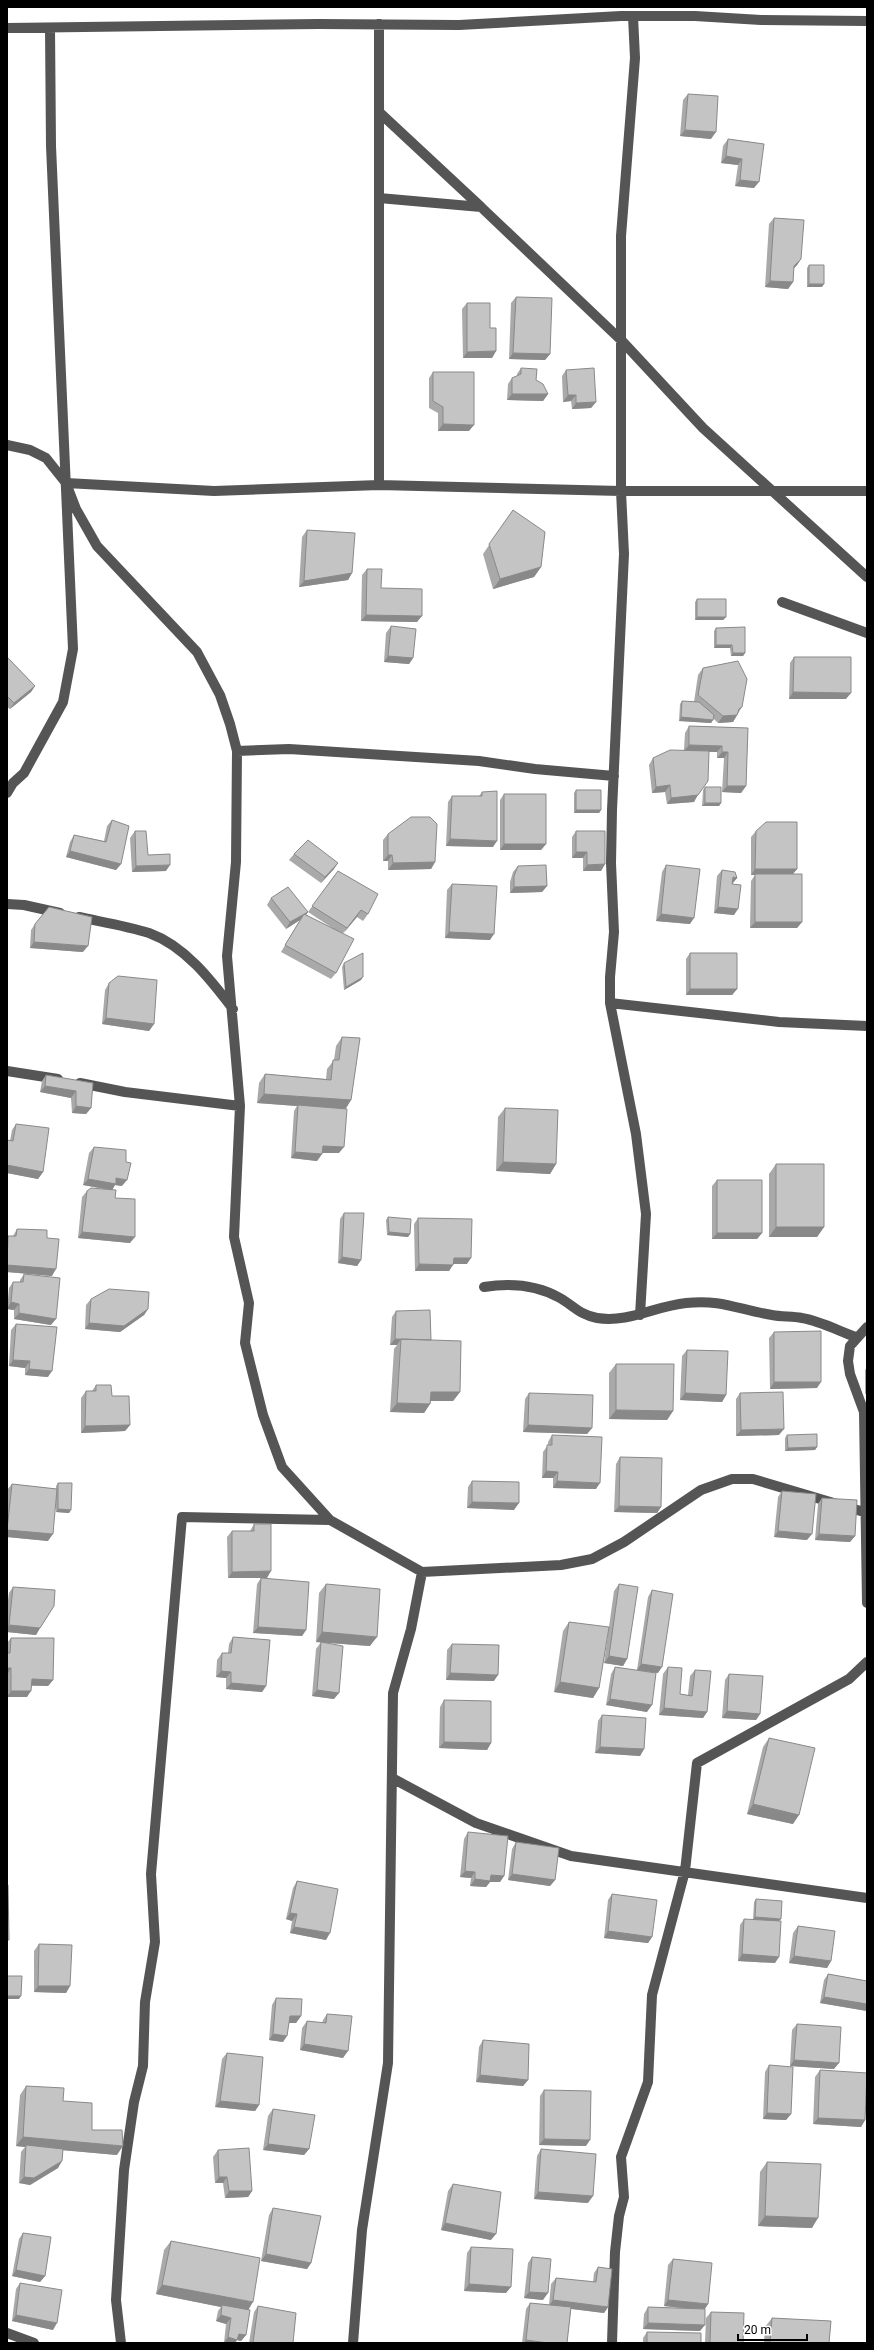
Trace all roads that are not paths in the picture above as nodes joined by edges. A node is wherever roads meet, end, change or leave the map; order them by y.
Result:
1 (621, 11) edge
2 (633, 16) junction
3 (867, 21) edge
4 (379, 24) junction
5 (7, 28) edge
6 (50, 28) junction
7 (379, 112) junction
8 (379, 198) junction
9 (481, 207) junction
10 (622, 341) junction
11 (7, 445) edge
12 (66, 483) junction
13 (379, 485) junction
14 (621, 491) junction
15 (772, 491) junction
16 (867, 491) edge
17 (867, 577) edge
18 (782, 602) dead end
19 (867, 633) edge
20 (237, 751) junction
21 (614, 776) junction
22 (7, 793) edge
23 (7, 904) edge
24 (610, 1003) junction
25 (233, 1009) junction
26 (867, 1026) edge
27 (7, 1071) edge
28 (240, 1106) junction
29 (484, 1287) dead end
30 (640, 1315) junction
31 (867, 1327) edge
32 (856, 1337) junction
33 (864, 1512) junction
34 (330, 1520) junction
35 (422, 1572) junction
36 (867, 1585) edge
37 (867, 1603) edge
38 (867, 1662) edge
39 (392, 1778) junction
40 (685, 1871) junction
41 (867, 1898) edge
42 (7, 2333) edge
43 (34, 2343) edge
44 (121, 2343) edge
45 (353, 2343) edge
46 (612, 2343) edge

1 - 2 street
1 - 4 street
2 - 3 street
2 - 10 street
4 - 6 street
4 - 7 street
5 - 6 street
6 - 12 street
7 - 8 street
7 - 9 street
8 - 9 street
8 - 13 street
9 - 10 street
10 - 14 street
10 - 15 street
11 - 12 street
12 - 13 street
12 - 20 street
12 - 22 street
13 - 14 street
14 - 15 street
14 - 21 street
15 - 16 street
15 - 17 street
18 - 19 street
20 - 21 street
20 - 25 street
21 - 24 street
23 - 25 street
24 - 26 street
24 - 30 street
25 - 28 street
27 - 28 street
28 - 34 street
29 - 30 street
30 - 32 street
31 - 32 street
32 - 33 street
33 - 35 street
33 - 36 street
34 - 35 street
34 - 44 street
35 - 39 street
36 - 37 street
38 - 40 street
39 - 40 street
39 - 45 street
40 - 41 street
40 - 46 street
42 - 43 street

